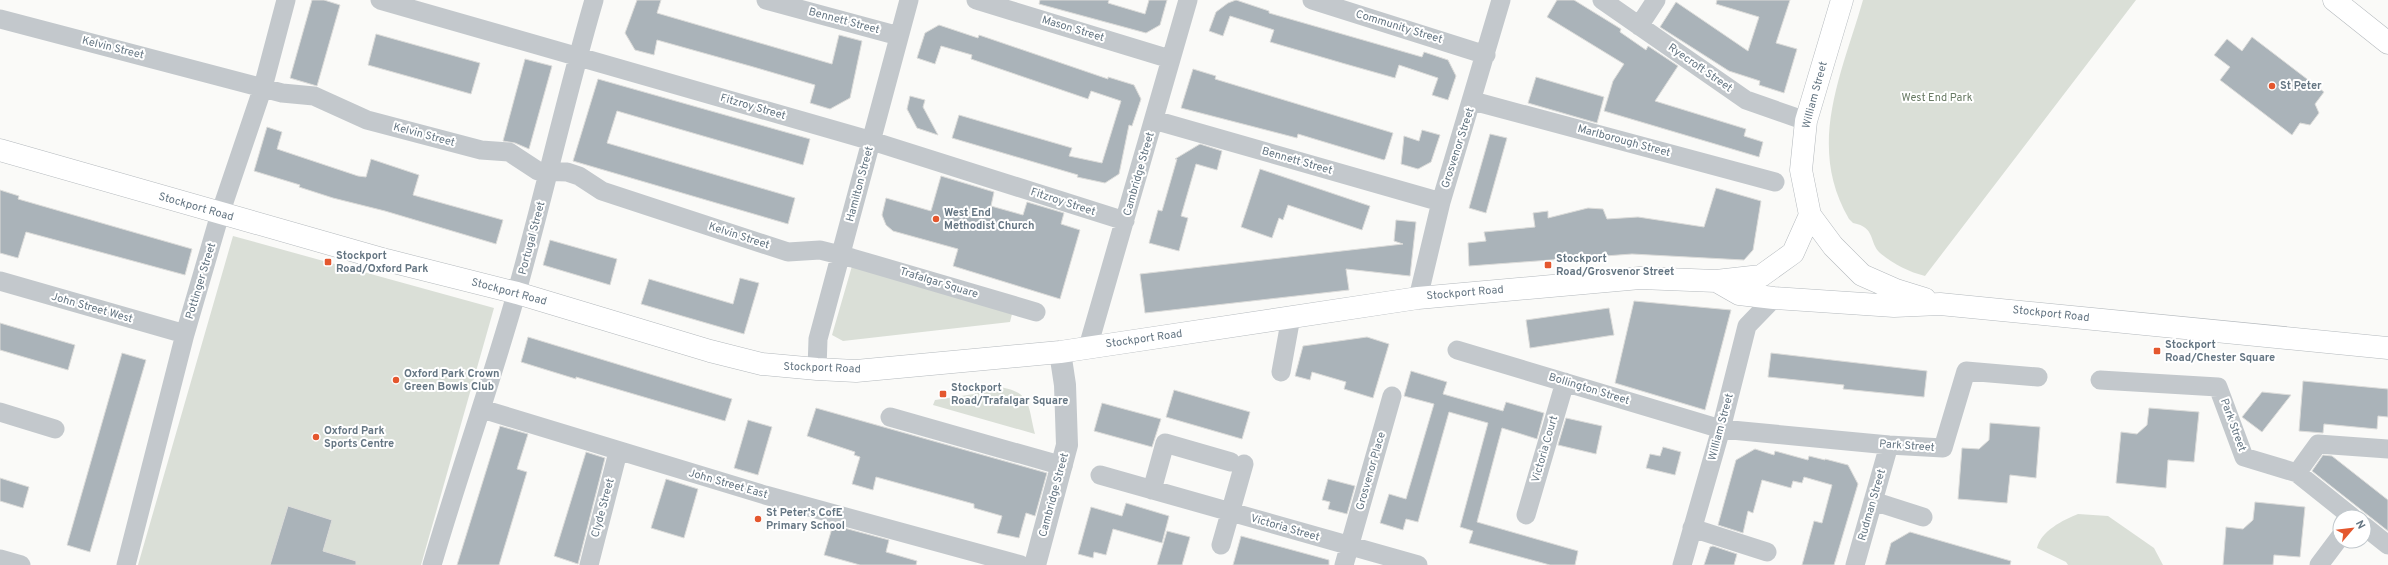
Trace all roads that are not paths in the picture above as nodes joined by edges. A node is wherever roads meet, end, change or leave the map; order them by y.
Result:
1 (286, 0) edge
2 (380, 0) edge
3 (594, 0) edge
4 (766, 0) edge
5 (909, 0) edge
6 (976, 0) edge
7 (1188, 0) edge
8 (1312, 0) edge
9 (1502, 0) edge
10 (1602, 0) edge
11 (1656, 0) edge
12 (1842, 0) edge
13 (2343, 3) edge
14 (0, 19) edge
15 (1639, 26) junction
16 (899, 36) junction
17 (2388, 43) edge
18 (1486, 55) junction
19 (578, 57) junction
20 (1170, 59) junction
21 (263, 87) junction
22 (1473, 101) junction
23 (1154, 120) junction
24 (1806, 121) junction
25 (872, 141) junction
26 (0, 150) edge
27 (550, 172) junction
28 (1775, 182) dead end
29 (1441, 202) junction
30 (220, 214) junction
31 (1810, 215) junction
32 (1125, 221) junction
33 (841, 255) junction
34 (0, 281) edge
35 (1716, 281) junction
36 (517, 293) junction
37 (1418, 298) junction
38 (1774, 298) junction
39 (1940, 304) junction
40 (1036, 312) dead end
41 (1291, 317) junction
42 (185, 334) junction
43 (1088, 347) junction
44 (2388, 348) edge
45 (1457, 350) dead end
46 (1060, 352) junction
47 (817, 369) junction
48 (1280, 372) dead end
49 (2038, 377) dead end
50 (2100, 380) dead end
51 (1565, 382) junction
52 (1392, 396) dead end
53 (482, 409) junction
54 (0, 412) edge
55 (890, 417) dead end
56 (55, 429) dead end
57 (1721, 429) junction
58 (1889, 445) junction
59 (2388, 449) edge
60 (618, 452) junction
61 (1063, 466) junction
62 (2298, 473) junction
63 (1100, 475) dead end
64 (1152, 490) junction
65 (1873, 501) junction
66 (2342, 509) edge
67 (1230, 512) junction
68 (1526, 515) dead end
69 (1923, 517) dead end
70 (1692, 528) junction
71 (2372, 532) edge
72 (2388, 544) edge
73 (1221, 545) dead end
74 (1349, 547) junction
75 (2332, 548) edge
76 (1767, 552) dead end
77 (0, 559) edge
78 (21, 565) edge
79 (126, 565) edge
80 (432, 565) edge
81 (589, 565) edge
82 (1021, 565) edge
83 (1035, 565) edge
84 (1344, 565) edge
85 (1418, 565) edge
86 (1682, 565) edge
87 (1855, 565) edge
88 (2319, 565) edge

1 - 21 street, Pottinger Street
2 - 19 street, Fitzroy Street
3 - 19 street, Portugal Street
4 - 16 street, Bennett Street
5 - 16 street, Hamilton Street
6 - 20 street, Mason Street
7 - 20 street, Cambridge Street
8 - 18 street, Community Street
9 - 18 street, Grosvenor Street
10 - 15 street, Ryecroft Street
11 - 15 street
12 - 24 highway, William Street
13 - 17 highway
14 - 21 street, Kelvin Street
15 - 24 street, Ryecroft Street
16 - 25 street, Hamilton Street
18 - 22 street, Grosvenor Street
19 - 25 street, Fitzroy Street
19 - 27 street, Portugal Street
20 - 23 street, Cambridge Street
21 - 27 street, Kelvin Street
21 - 30 street, Pottinger Street
22 - 28 street, Marlborough Street
22 - 29 street, Grosvenor Street
23 - 29 street, Bennett Street
23 - 32 street, Cambridge Street
24 - 31 highway, William Street
25 - 32 street, Fitzroy Street
25 - 33 street, Hamilton Street
26 - 30 highway, Stockport Road
27 - 33 street, Kelvin Street
27 - 36 street, Portugal Street
29 - 37 street, Grosvenor Street
30 - 36 highway, Stockport Road
30 - 42 street, Pottinger Street
31 - 35 highway, Stockport Road
31 - 39 highway
32 - 43 street, Cambridge Street
33 - 40 street, Trafalgar Square
33 - 47 street, Hamilton Street
34 - 42 street, John Street West
35 - 37 highway, Stockport Road
35 - 38 highway, Stockport Road
36 - 47 highway, Stockport Road
36 - 53 street, Portugal Street
37 - 41 highway, Stockport Road
38 - 39 highway, Stockport Road
38 - 57 street, William Street
39 - 44 highway, Stockport Road
41 - 43 highway, Stockport Road
41 - 48 street
42 - 79 street, Pottinger Street
43 - 46 highway, Stockport Road
45 - 51 street, Bollington Street
46 - 47 highway, Stockport Road
46 - 61 street, Cambridge Street
49 - 58 street, Park Street
50 - 62 street, Park Street
51 - 57 street, Bollington Street
51 - 68 street, Victoria Court
52 - 74 street, Grosvenor Place
53 - 60 street, John Street East
53 - 80 street, Portugal Street
54 - 56 street
55 - 61 street
57 - 58 street, Park Street
57 - 70 street, William Street
58 - 65 street, Rudman Street
59 - 62 street
60 - 81 street, Clyde Street
60 - 82 street, John Street East
61 - 83 street, Cambridge Street
62 - 66 street, Park Street
63 - 64 street, Victoria Street
64 - 67 street, Victoria Street
64 - 67 street
65 - 69 street
65 - 87 street, Rudman Street
67 - 73 street
67 - 74 street, Victoria Street
70 - 76 street
70 - 86 street, William Street
71 - 72 street
74 - 84 street, Grosvenor Place
74 - 85 street, Victoria Street
75 - 88 street
77 - 78 street

